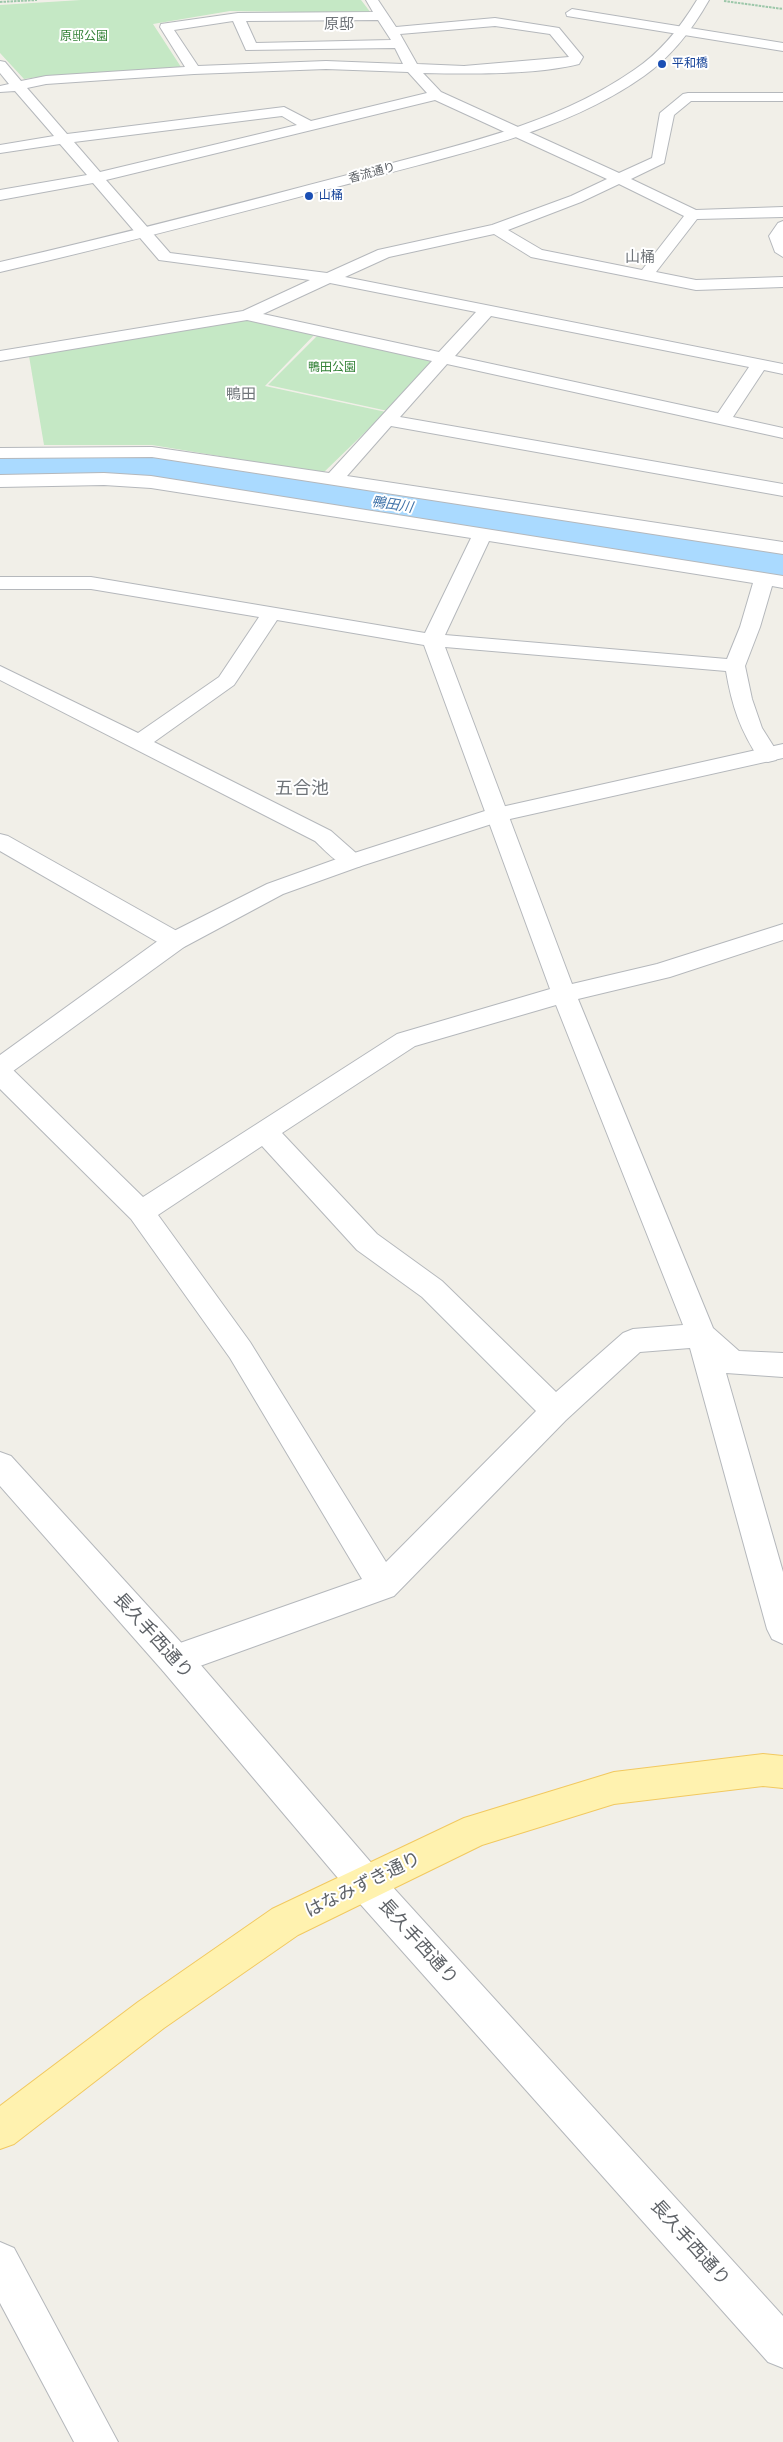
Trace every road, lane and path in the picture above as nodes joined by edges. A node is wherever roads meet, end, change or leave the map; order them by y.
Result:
1 (37, 0) edge
2 (372, 0) edge
3 (581, 0) edge
4 (702, 0) edge
5 (720, 0) edge
6 (0, 2) edge
7 (783, 8) edge
8 (572, 14) junction
9 (380, 16) junction
10 (238, 17) junction
11 (392, 31) junction
12 (554, 31) junction
13 (681, 32) junction
14 (400, 44) junction
15 (783, 47) edge
16 (0, 65) edge
17 (412, 68) junction
18 (194, 70) junction
19 (18, 85) junction
20 (0, 90) edge
21 (436, 95) junction
22 (783, 97) edge
23 (307, 125) junction
24 (514, 132) junction
25 (65, 139) junction
26 (0, 149) edge
27 (95, 178) junction
28 (617, 178) junction
29 (0, 195) edge
30 (783, 212) edge
31 (693, 216) junction
32 (783, 226) edge
33 (496, 229) junction
34 (144, 234) junction
35 (783, 252) edge
36 (0, 267) edge
37 (646, 275) junction
38 (328, 278) junction
39 (783, 282) edge
40 (486, 311) junction
41 (247, 315) junction
42 (0, 356) edge
43 (440, 360) junction
44 (760, 364) junction
45 (783, 368) edge
46 (386, 420) junction
47 (722, 420) junction
48 (783, 433) edge
49 (0, 453) edge
50 (0, 481) edge
51 (332, 481) junction
52 (783, 490) edge
53 (483, 534) junction
54 (783, 548) edge
55 (774, 580) edge
56 (0, 583) edge
57 (270, 615) junction
58 (432, 640) junction
59 (735, 666) junction
60 (0, 672) edge
61 (140, 742) junction
62 (775, 753) edge
63 (496, 815) junction
64 (0, 841) edge
65 (353, 861) junction
66 (783, 932) edge
67 (174, 942) junction
68 (564, 994) junction
69 (0, 1068) edge
70 (0, 1073) edge
71 (265, 1132) junction
72 (141, 1212) junction
73 (701, 1335) junction
74 (783, 1365) edge
75 (555, 1411) junction
76 (0, 1465) edge
77 (383, 1586) junction
78 (783, 1629) edge
79 (175, 1660) junction
80 (783, 1772) edge
81 (366, 1885) junction
82 (0, 2130) edge
83 (0, 2262) edge
84 (783, 2347) edge
85 (97, 2442) edge

1 - 6 path
2 - 9 street
3 - 8 street
4 - 13 street, 香流通り
5 - 7 path
8 - 12 street
8 - 13 street
9 - 10 street
9 - 11 street
10 - 14 street
10 - 18 street
11 - 12 street
11 - 14 street
12 - 17 street
13 - 15 street
13 - 24 street, 香流通り
14 - 17 street
16 - 19 street
17 - 18 street
17 - 21 street
18 - 19 street
19 - 20 street
19 - 25 street
21 - 23 street
21 - 24 street
22 - 28 street
23 - 25 street
23 - 27 street
24 - 28 street
24 - 34 street, 香流通り
25 - 26 street
25 - 27 street
27 - 29 street
27 - 34 street
28 - 31 street
28 - 33 street
30 - 31 street
31 - 37 street
32 - 35 street
33 - 37 street
33 - 38 street
34 - 36 street, 香流通り
34 - 38 street
37 - 39 street
38 - 40 street
38 - 41 street
40 - 43 street
40 - 44 street
41 - 42 street
41 - 43 street
43 - 46 street
43 - 47 street
44 - 45 street
44 - 47 street
46 - 51 street
46 - 52 street
47 - 48 street
49 - 51 street
50 - 53 street
51 - 54 street
53 - 55 street
53 - 58 street
55 - 59 street
56 - 57 street
57 - 58 street
57 - 61 street
58 - 59 street
58 - 63 street
59 - 62 street
60 - 61 street
61 - 65 street
62 - 63 street
63 - 65 street
63 - 68 street
64 - 67 street
65 - 67 street
66 - 68 street
67 - 69 street
68 - 71 street
68 - 73 street
70 - 72 street
71 - 72 street
71 - 75 street
72 - 77 street
73 - 74 street
73 - 75 street
73 - 78 street
75 - 77 street
76 - 79 street, 長久手西通り
77 - 79 street
79 - 81 street, 長久手西通り
80 - 81 main road, はなみずき通り
81 - 82 main road, はなみずき通り
81 - 84 street, 長久手西通り
83 - 85 street

